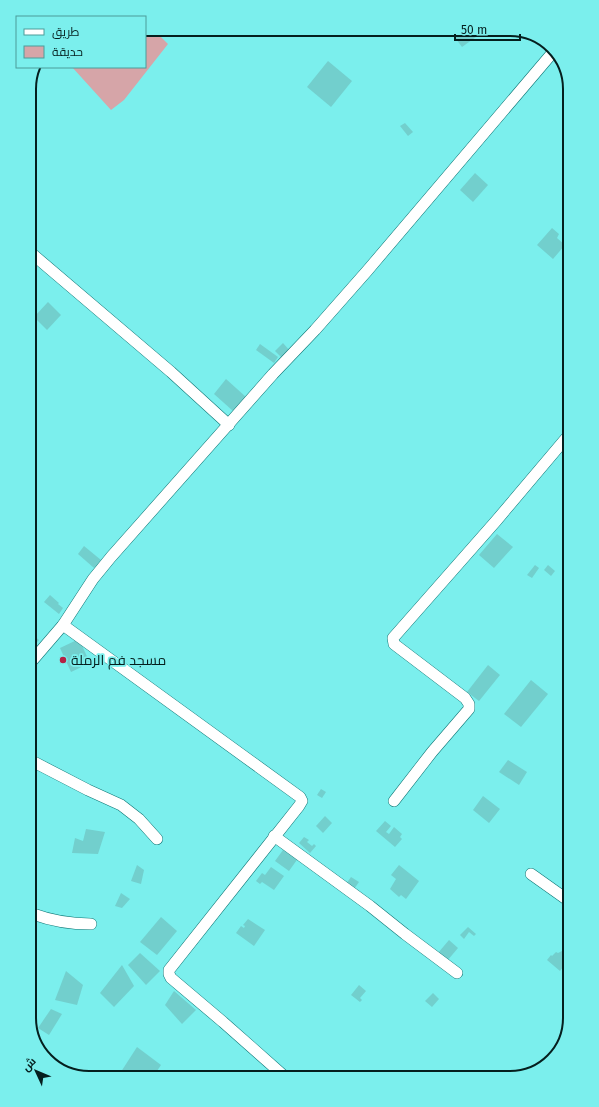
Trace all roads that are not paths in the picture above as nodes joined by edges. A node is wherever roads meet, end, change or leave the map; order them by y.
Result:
1 (551, 55) edge
2 (36, 257) edge
3 (228, 425) junction
4 (563, 442) edge
5 (63, 625) junction
6 (36, 656) edge
7 (36, 763) edge
8 (394, 801) dead end
9 (274, 836) junction
10 (157, 839) dead end
11 (532, 874) dead end
12 (563, 897) edge
13 (36, 915) edge
14 (91, 924) dead end
15 (457, 973) dead end
16 (278, 1071) edge

1 - 3 street
2 - 3 street
3 - 5 street
4 - 8 street
5 - 6 street
5 - 9 street
7 - 10 street
9 - 15 street
9 - 16 street
11 - 12 street
13 - 14 street

